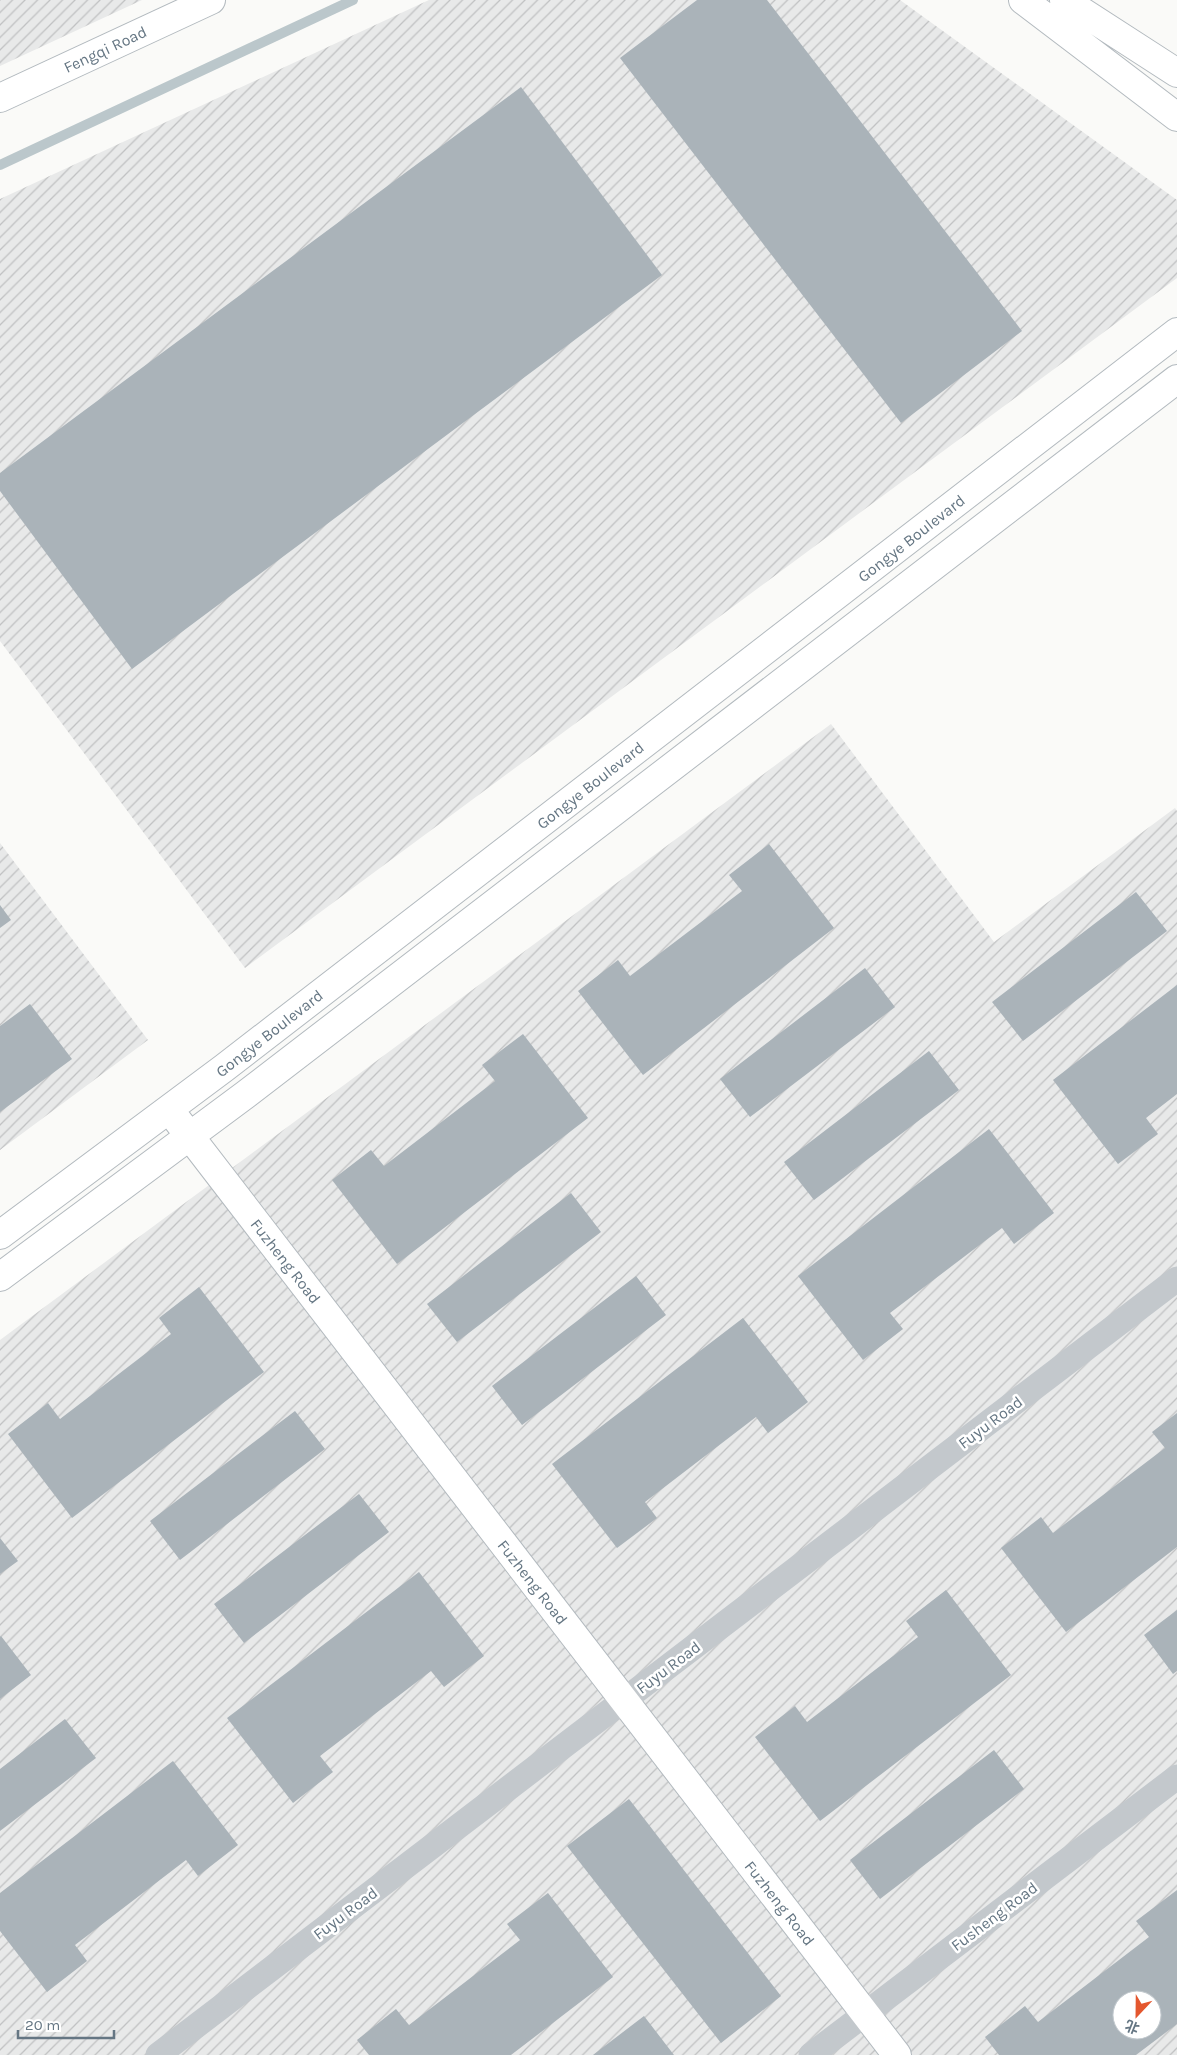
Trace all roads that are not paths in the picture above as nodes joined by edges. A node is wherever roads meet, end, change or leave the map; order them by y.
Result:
1 (211, 0) edge
2 (1023, 0) edge
3 (1064, 0) edge
4 (1177, 73) edge
5 (0, 98) edge
6 (1177, 117) edge
7 (1177, 332) edge
8 (1177, 379) edge
9 (169, 1109) junction
10 (189, 1136) junction
11 (0, 1235) edge
12 (0, 1277) edge
13 (1177, 1280) edge
14 (624, 1701) junction
15 (1177, 1777) edge
16 (865, 2014) junction
17 (158, 2055) edge
18 (812, 2055) edge
19 (897, 2055) edge

1 - 5 street, Fengqi Road
2 - 6 street
3 - 4 street
7 - 9 street, Gongye Boulevard
8 - 10 street, Gongye Boulevard
9 - 10 street, Fuzheng Road
9 - 11 street, Gongye Boulevard
10 - 12 street, Gongye Boulevard
10 - 14 street, Fuzheng Road
13 - 14 street, Fuyu Road
14 - 16 street, Fuzheng Road
14 - 17 street, Fuyu Road
15 - 16 street, Fusheng Road
16 - 18 street, Fusheng Road
16 - 19 street, Fuzheng Road

